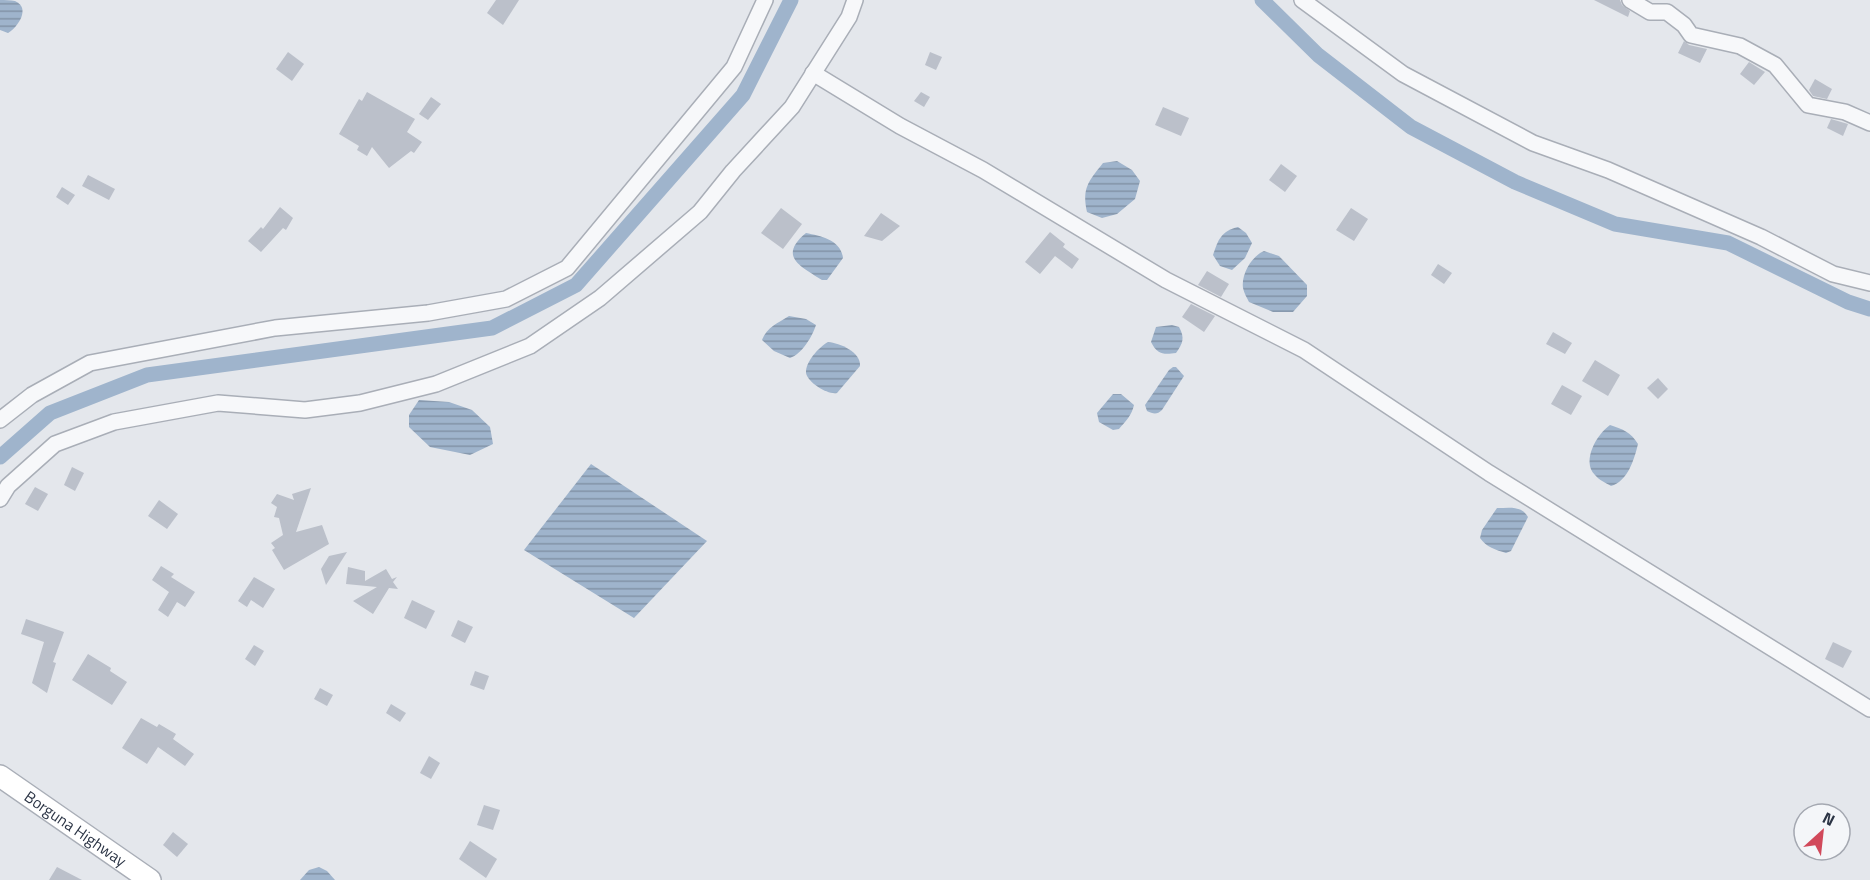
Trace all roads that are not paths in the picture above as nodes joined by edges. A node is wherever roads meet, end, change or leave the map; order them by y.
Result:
1 (765, 0) edge
2 (855, 0) edge
3 (1302, 0) edge
4 (1630, 0) edge
5 (813, 73) junction
6 (1870, 123) edge
7 (1870, 283) edge
8 (0, 420) edge
9 (0, 499) edge
10 (1870, 709) edge
11 (0, 776) edge
12 (150, 880) edge

1 - 8 street
2 - 5 street
3 - 7 street
4 - 6 street
5 - 9 street
5 - 10 street
11 - 12 main road, Borguna Highway

